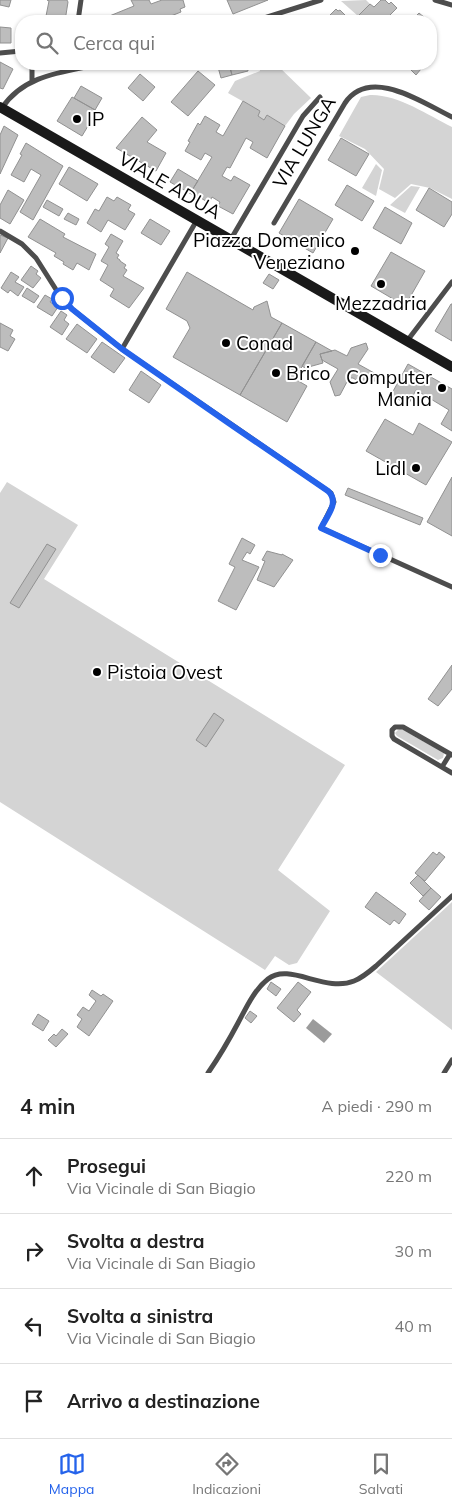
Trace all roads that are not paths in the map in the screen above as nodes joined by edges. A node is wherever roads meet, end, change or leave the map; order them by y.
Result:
1 (81, 0) edge
2 (321, 0) edge
3 (435, 0) edge
4 (452, 5) edge
5 (79, 15) edge
6 (273, 15) edge
7 (15, 52) edge
8 (0, 53) edge
9 (32, 70) edge
10 (63, 70) edge
11 (32, 81) junction
12 (320, 97) dead end
13 (0, 109) edge
14 (452, 118) edge
15 (197, 220) junction
16 (274, 223) dead end
17 (0, 231) edge
18 (230, 240) junction
19 (452, 282) edge
20 (407, 341) junction
21 (122, 349) junction
22 (452, 367) edge
23 (452, 587) edge
24 (451, 755) edge
25 (442, 767) junction
26 (452, 773) edge
27 (452, 896) edge
28 (452, 1060) edge
29 (208, 1073) edge
30 (444, 1073) edge

1 - 5 street
2 - 6 street
3 - 4 street
7 - 8 street
9 - 11 street
10 - 11 street
11 - 13 street
12 - 18 street
13 - 15 main road, VIALE ADUA
14 - 16 street, VIA LUNGA
15 - 18 main road, VIALE ADUA
15 - 21 street
17 - 21 street
18 - 20 main road, VIALE ADUA
19 - 20 street
20 - 22 main road, VIALE ADUA
21 - 23 street
24 - 25 street
24 - 25 street
25 - 26 street
27 - 29 street
28 - 30 street

